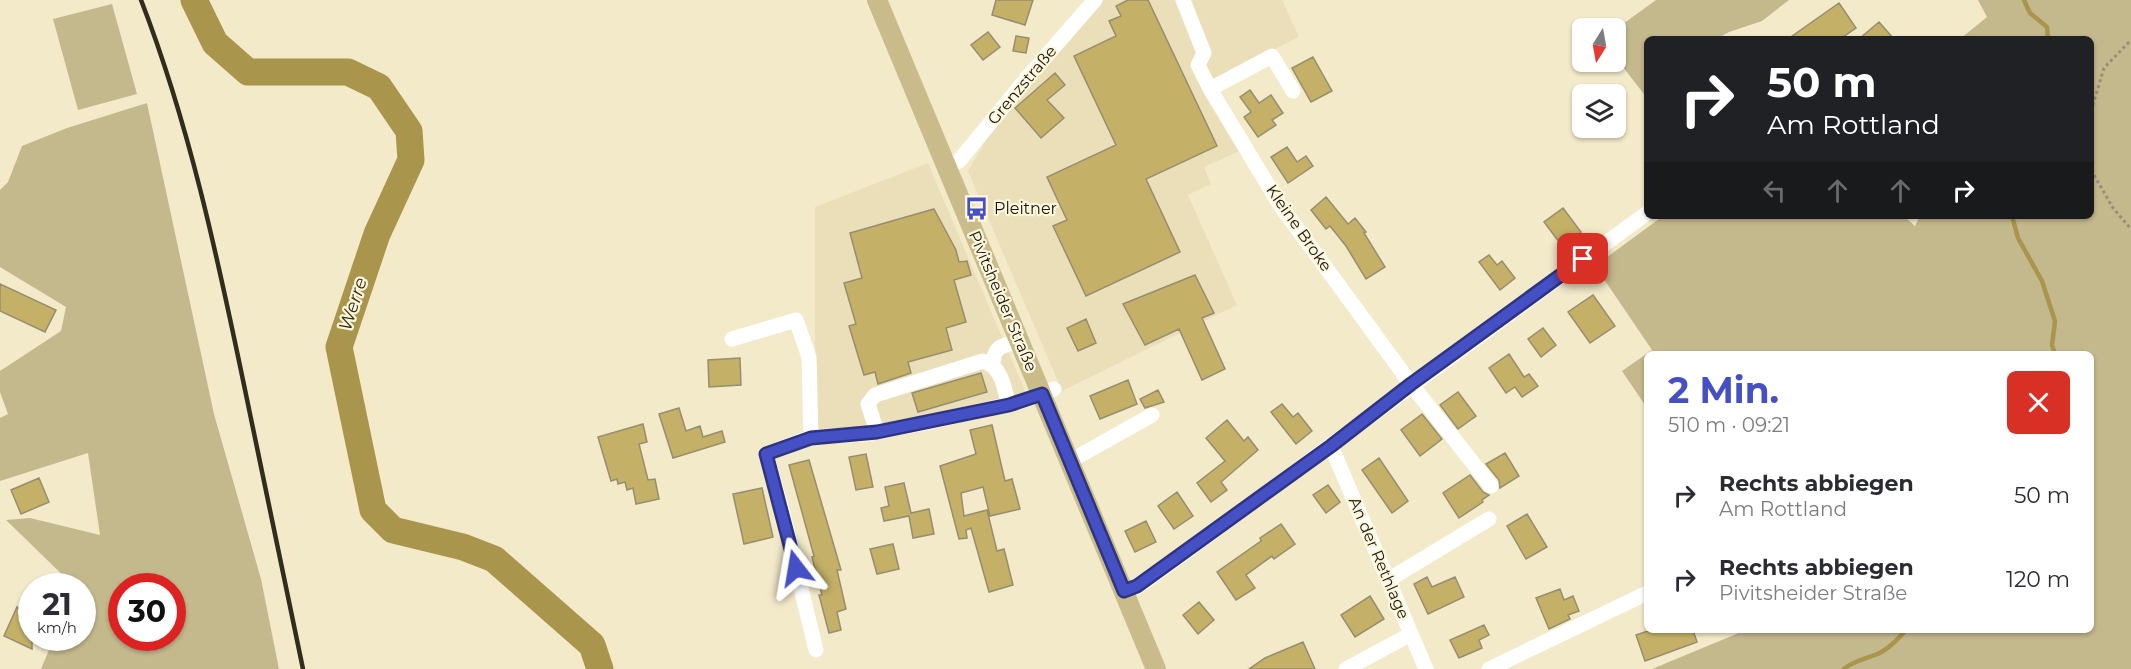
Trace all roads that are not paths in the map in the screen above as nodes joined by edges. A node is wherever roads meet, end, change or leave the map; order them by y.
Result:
1 (877, 0) edge
2 (1108, 0) edge
3 (1183, 0) edge
4 (1091, 4) edge
5 (1210, 88) junction
6 (1293, 91) dead end
7 (947, 166) junction
8 (1644, 215) edge
9 (732, 339) dead end
10 (1019, 341) junction
11 (993, 364) junction
12 (1411, 384) junction
13 (1048, 392) junction
14 (1009, 405) junction
15 (1152, 415) dead end
16 (877, 432) junction
17 (811, 438) junction
18 (1331, 446) junction
19 (1070, 461) junction
20 (1491, 486) dead end
21 (1489, 519) dead end
22 (1388, 580) junction
23 (1124, 591) junction
24 (1644, 594) edge
25 (1411, 634) junction
26 (816, 650) dead end
27 (1156, 669) edge
28 (1346, 669) edge
29 (1426, 669) edge
30 (1489, 669) edge

1 - 7 main road, Pivitsheider Straße
2 - 4 street
3 - 5 street, Kleine Broke
4 - 7 street, Grenzstraße
5 - 6 street
5 - 12 street, Kleine Broke
7 - 10 main road, Pivitsheider Straße
8 - 12 street
9 - 17 street
10 - 11 street
10 - 13 main road, Pivitsheider Straße
11 - 14 street
11 - 16 street
12 - 18 street
12 - 20 street, Kleine Broke
13 - 14 street
13 - 19 main road, Pivitsheider Straße
14 - 16 street
15 - 19 street
16 - 17 street
17 - 26 street
18 - 22 street, An der Rethlage
18 - 23 street
19 - 23 main road, Pivitsheider Straße
21 - 22 street
22 - 25 street, An der Rethlage
23 - 27 main road, Pivitsheider Straße
24 - 30 street
25 - 28 street
25 - 29 street, An der Rethlage

